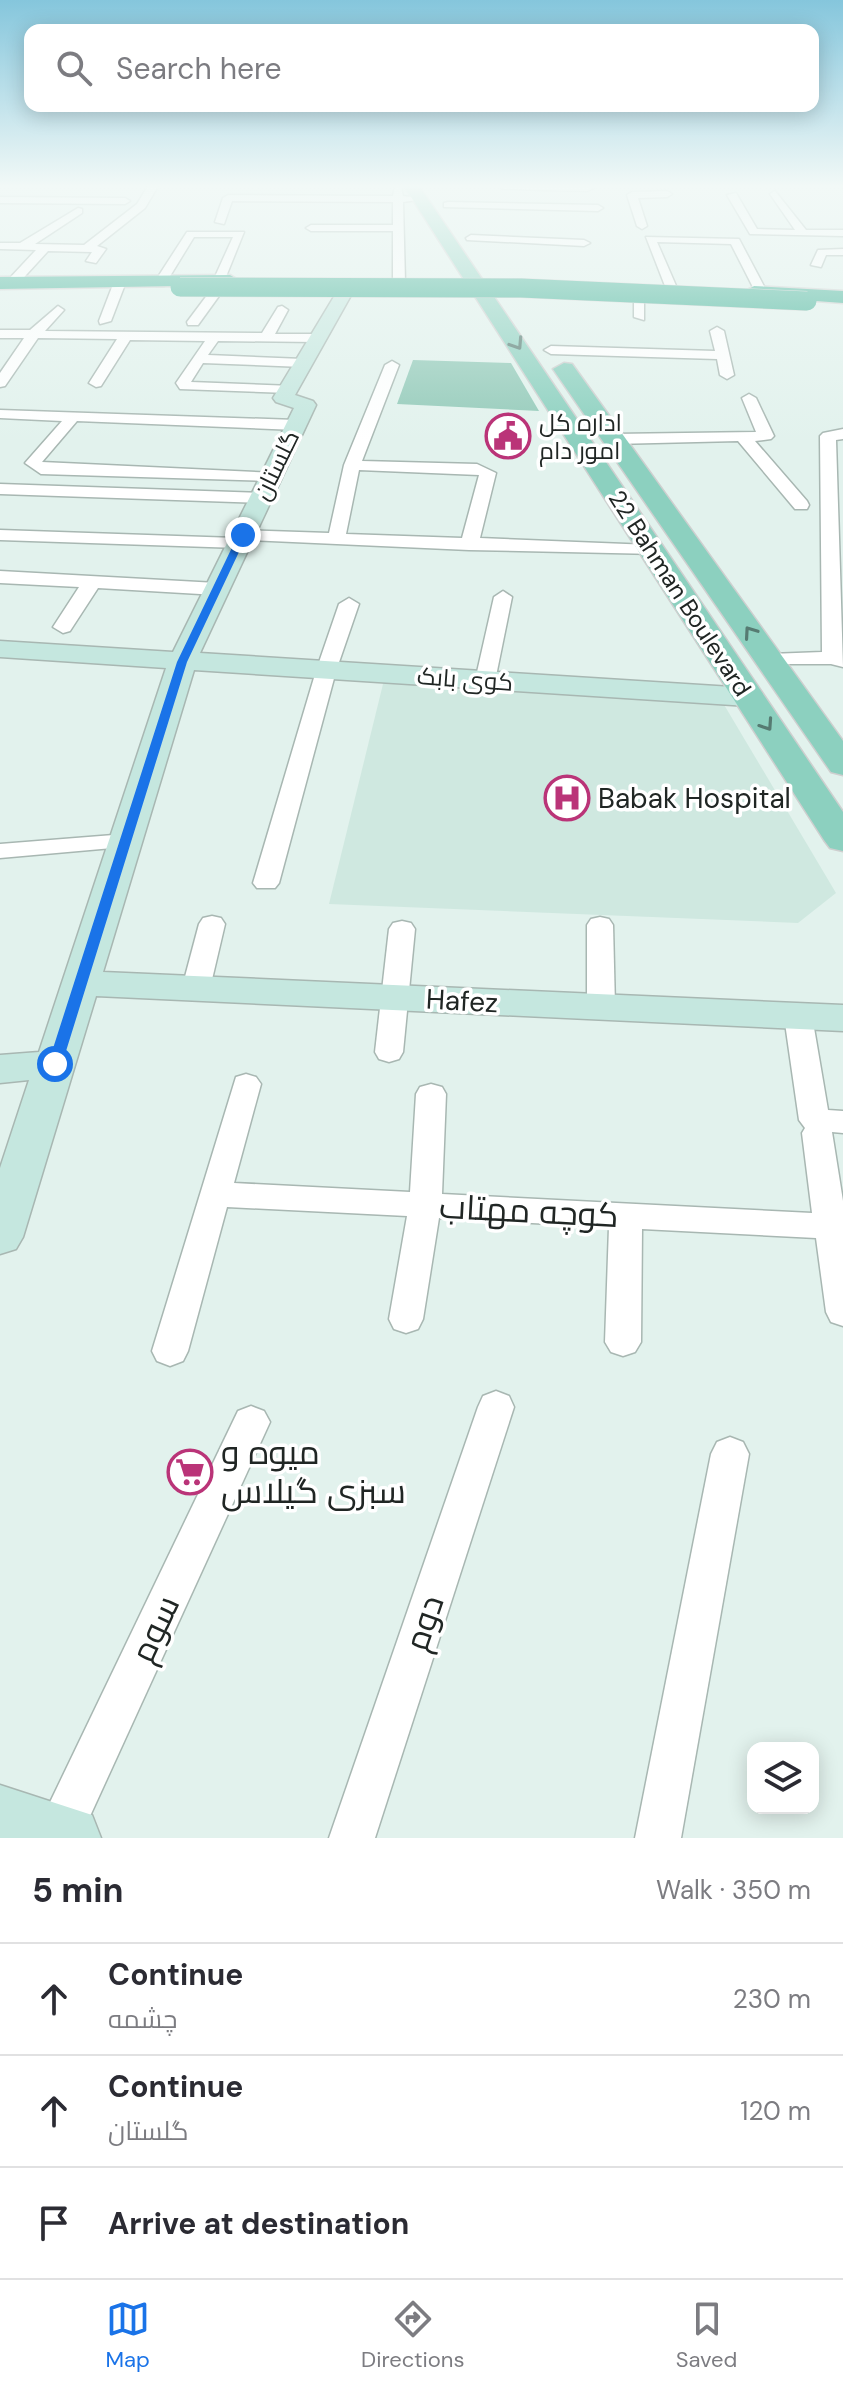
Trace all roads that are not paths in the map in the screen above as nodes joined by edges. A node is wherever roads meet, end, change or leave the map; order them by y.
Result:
1 (178, 272) edge
2 (224, 272) edge
3 (399, 272) edge
4 (480, 272) edge
5 (485, 272) edge
6 (664, 272) edge
7 (751, 272) edge
8 (4, 284) edge
9 (174, 284) junction
10 (218, 285) junction
11 (607, 285) junction
12 (399, 286) junction
13 (118, 287) junction
14 (492, 287) junction
15 (671, 288) junction
16 (346, 290) junction
17 (761, 292) junction
18 (806, 298) junction
19 (843, 298) edge
20 (58, 310) dead end
21 (282, 310) dead end
22 (105, 321) dead end
23 (193, 322) dead end
24 (717, 331) dead end
25 (0, 334) edge
26 (34, 334) junction
27 (126, 335) junction
28 (266, 337) junction
29 (317, 338) junction
30 (212, 340) dead end
31 (551, 350) junction
32 (721, 355) junction
33 (198, 359) junction
34 (303, 363) junction
35 (392, 365) dead end
36 (727, 375) dead end
37 (0, 383) edge
38 (96, 383) dead end
39 (288, 389) junction
40 (749, 398) dead end
41 (0, 414) edge
42 (70, 421) dead end
43 (296, 425) junction
44 (843, 434) edge
45 (744, 438) junction
46 (614, 439) junction
47 (352, 465) junction
48 (266, 487) junction
49 (0, 489) edge
50 (801, 505) dead end
51 (836, 517) edge
52 (0, 535) edge
53 (241, 539) junction
54 (336, 539) junction
55 (836, 543) edge
56 (469, 545) junction
57 (651, 550) junction
58 (0, 577) edge
59 (92, 582) junction
60 (217, 589) junction
61 (503, 597) dead end
62 (349, 604) dead end
63 (63, 627) dead end
64 (0, 649) edge
65 (838, 659) edge
66 (770, 660) junction
67 (182, 662) junction
68 (326, 671) junction
69 (485, 681) junction
70 (748, 697) junction
71 (837, 748) edge
72 (843, 840) edge
73 (126, 841) junction
74 (0, 851) edge
75 (266, 883) dead end
76 (212, 924) dead end
77 (600, 925) dead end
78 (402, 929) dead end
79 (80, 983) junction
80 (196, 988) junction
81 (394, 998) junction
82 (601, 1007) junction
83 (798, 1016) junction
84 (843, 1018) edge
85 (389, 1052) dead end
86 (55, 1064) junction
87 (0, 1069) edge
88 (246, 1084) dead end
89 (431, 1094) dead end
90 (825, 1125) edge
91 (216, 1194) junction
92 (425, 1206) junction
93 (626, 1216) junction
94 (837, 1227) edge
95 (0, 1237) edge
96 (843, 1312) edge
97 (406, 1319) dead end
98 (623, 1342) dead end
99 (170, 1351) dead end
100 (496, 1407) dead end
101 (251, 1422) dead end
102 (730, 1454) dead end
103 (0, 1817) edge
104 (64, 1836) edge
105 (352, 1838) edge
106 (658, 1838) edge

1 - 9 street
2 - 10 street
3 - 12 street
4 - 14 main road, 22 Bahman Boulevard
5 - 14 main road, 22 Bahman Boulevard
6 - 15 street
7 - 17 street
8 - 9 highway
8 - 13 highway
9 - 10 highway
9 - 13 highway
9 - 18 highway, bridge
10 - 12 highway
10 - 16 highway
10 - 23 street
11 - 14 highway
11 - 15 highway
11 - 18 highway
12 - 14 highway
12 - 16 highway
13 - 22 street
14 - 31 main road, 22 Bahman Boulevard
14 -> 57 main road, 22 Bahman Boulevard
15 - 17 highway
16 - 29 street, گلستان
17 - 18 highway
18 - 19 highway
20 - 26 street
21 - 28 street
24 - 32 street
25 - 26 street
26 - 27 street
26 - 37 street
27 - 28 street
27 - 38 street
28 - 29 street
29 - 34 street, گلستان
30 - 33 street
31 - 32 street
31 - 46 main road, 22 Bahman Boulevard
32 - 36 street
33 - 34 street
33 - 39 street
34 - 39 street, گلستان
35 - 47 street
39 - 43 street, گلستان
40 - 45 street
41 - 43 street
42 - 48 street
43 - 48 street, گلستان
44 - 51 street
45 - 46 street
45 - 50 street
66 -> 46 main road, 22 Bahman Boulevard
47 - 54 street
47 - 56 street
48 - 49 street
48 - 53 street, گلستان
51 - 55 street
52 - 53 street
53 - 54 street
53 - 60 street, گلستان
54 - 56 street
55 - 65 street
56 - 57 street
57 - 70 main road, 22 Bahman Boulevard
58 - 59 street
59 - 60 street
59 - 63 street
60 - 67 street, گلستان
61 - 69 street
62 - 68 street
64 - 67 street, کوی بابک
65 - 66 street
66 - 71 main road, 22 Bahman Boulevard
67 - 68 street, کوی بابک
67 - 73 street, گلستان
68 - 69 street, کوی بابک
68 - 75 street
69 - 70 street, کوی بابک
70 -> 72 main road, 22 Bahman Boulevard
73 - 74 street
73 - 79 street, گلستان
76 - 80 street
77 - 82 street
78 - 81 street
79 - 80 street, Hafez
79 - 86 street, گلستان
80 - 81 street, Hafez
81 - 82 street, Hafez
81 - 85 street
82 - 83 street, Hafez
83 - 84 street, Hafez
83 - 90 street
86 - 87 street
86 - 95 street, گلستان
88 - 91 street
89 - 92 street
90 - 94 street
91 - 92 street, کوچه مهتاب
91 - 99 street
92 - 93 street, کوچه مهتاب
92 - 97 street
93 - 94 street, کوچه مهتاب
93 - 98 street
94 - 96 street
100 - 105 street, دوم
101 - 104 street, سوم
102 - 106 street
103 - 104 street

